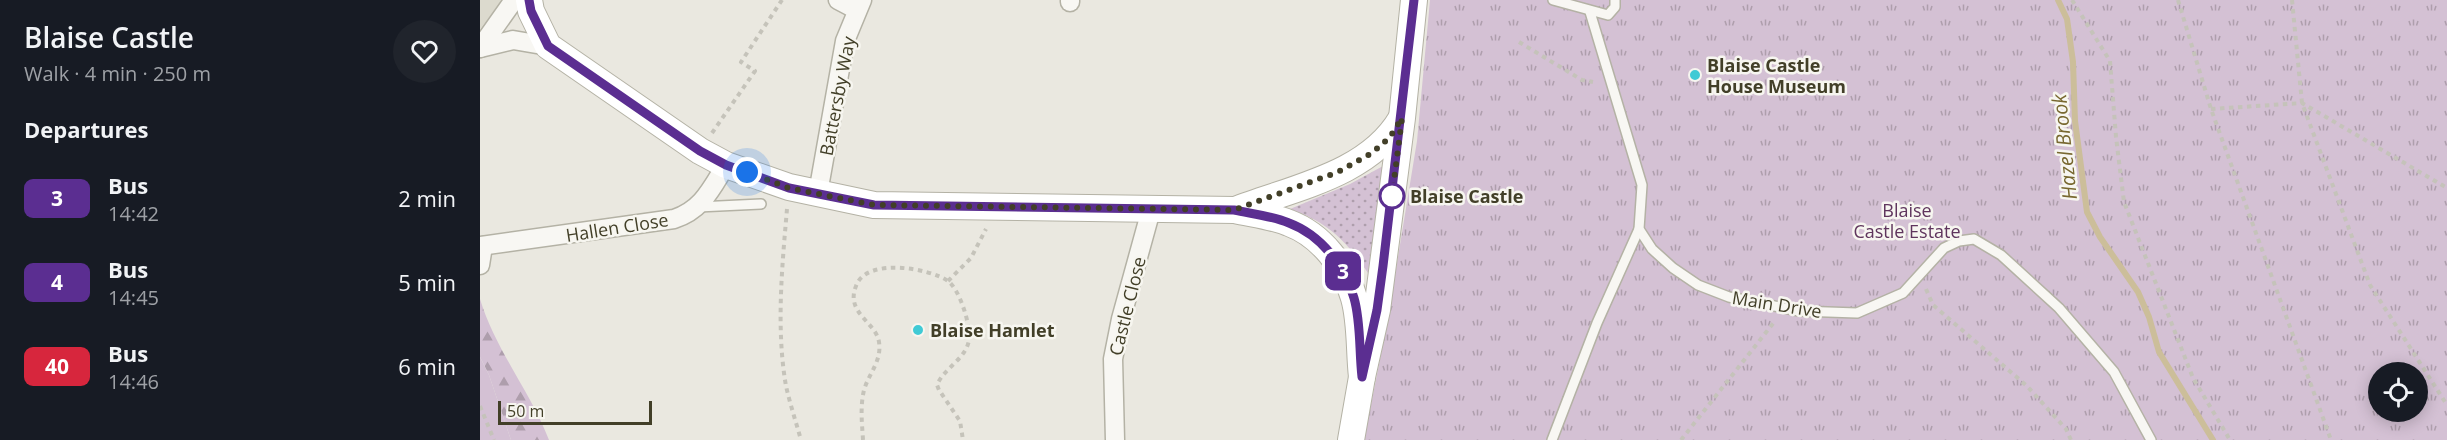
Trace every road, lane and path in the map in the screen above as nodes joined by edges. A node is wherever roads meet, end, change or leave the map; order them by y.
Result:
1 (514, 0) edge
2 (529, 0) edge
3 (782, 0) edge
4 (838, 0) edge
5 (1414, 0) edge
6 (1553, 0) edge
7 (1616, 0) edge
8 (2072, 0) edge
9 (2178, 0) edge
10 (2292, 0) edge
11 (860, 5) edge
12 (1590, 12) junction
13 (1519, 42) dead end
14 (548, 46) junction
15 (480, 48) edge
16 (1593, 82) dead end
17 (2302, 103) junction
18 (2211, 109) junction
19 (1402, 118) junction
20 (700, 151) junction
21 (726, 165) junction
22 (789, 188) junction
23 (2447, 188) edge
24 (818, 193) junction
25 (761, 204) dead end
26 (698, 207) junction
27 (1151, 210) junction
28 (1234, 210) junction
29 (1639, 229) junction
30 (984, 232) dead end
31 (482, 246) edge
32 (480, 265) edge
33 (1919, 275) junction
34 (948, 281) junction
35 (1785, 308) junction
36 (1362, 377) junction
37 (2447, 405) edge
38 (480, 406) edge
39 (494, 440) edge
40 (801, 440) edge
41 (863, 440) edge
42 (963, 440) edge
43 (1115, 440) edge
44 (1351, 440) edge
45 (1552, 440) edge
46 (1681, 440) edge
47 (2071, 440) edge
48 (2151, 440) edge
49 (2230, 440) edge
50 (2331, 440) edge

1 - 15 street
2 - 14 main road
3 - 20 path
4 - 11 street
5 - 19 main road
6 - 12 lane
7 - 12 lane
8 - 49 path
9 - 18 path
10 - 17 path
11 - 24 street, Battersby Way
12 - 29 lane
13 - 16 path
14 - 15 street
14 - 20 main road
17 - 18 path
17 - 23 path
17 - 37 path
18 - 50 path
19 - 28 main road
19 - 36 main road
20 - 21 main road
21 - 22 main road
21 - 26 street
22 - 24 main road
22 - 40 path
24 - 27 main road
25 - 26 lane
26 - 31 street, Hallen Close
27 - 28 main road
27 - 43 street, Castle Close
28 - 36 main road
29 - 35 lane, Main Drive
29 - 45 lane
30 - 34 path
31 - 32 street, Hallen Close
33 - 35 lane, Main Drive
33 - 47 path
33 - 48 lane, Main Drive
34 - 41 path
34 - 42 path
35 - 46 path
36 - 44 main road
38 - 39 path

